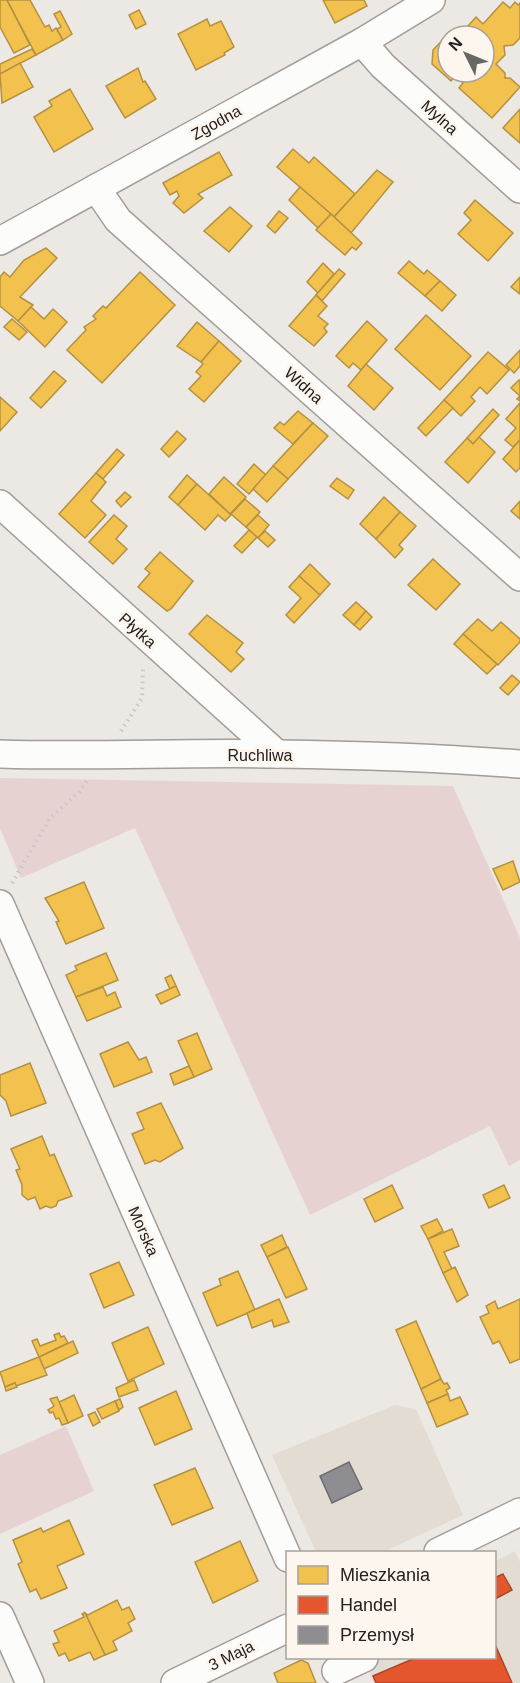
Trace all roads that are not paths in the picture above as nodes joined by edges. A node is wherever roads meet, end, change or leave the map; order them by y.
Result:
1 (431, 0) edge
2 (362, 42) junction
3 (96, 188) junction
4 (520, 189) edge
5 (0, 241) edge
6 (0, 504) edge
7 (520, 577) edge
8 (0, 754) edge
9 (277, 754) junction
10 (520, 764) edge
11 (0, 904) edge
12 (520, 1512) edge
13 (451, 1550) edge
14 (286, 1553) edge
15 (0, 1616) edge
16 (286, 1629) edge
17 (362, 1659) edge
18 (335, 1671) edge
19 (30, 1683) edge
20 (175, 1683) edge

1 - 2 street, Zgodna
2 - 3 street, Zgodna
2 - 4 street, Mylna
3 - 5 street, Zgodna
3 - 7 street, Widna
6 - 9 street, Płytka
8 - 9 street, Ruchliwa
9 - 10 street, Ruchliwa
11 - 14 street, Morska
12 - 13 street
15 - 19 street
16 - 20 street, 3 Maja
17 - 18 street

